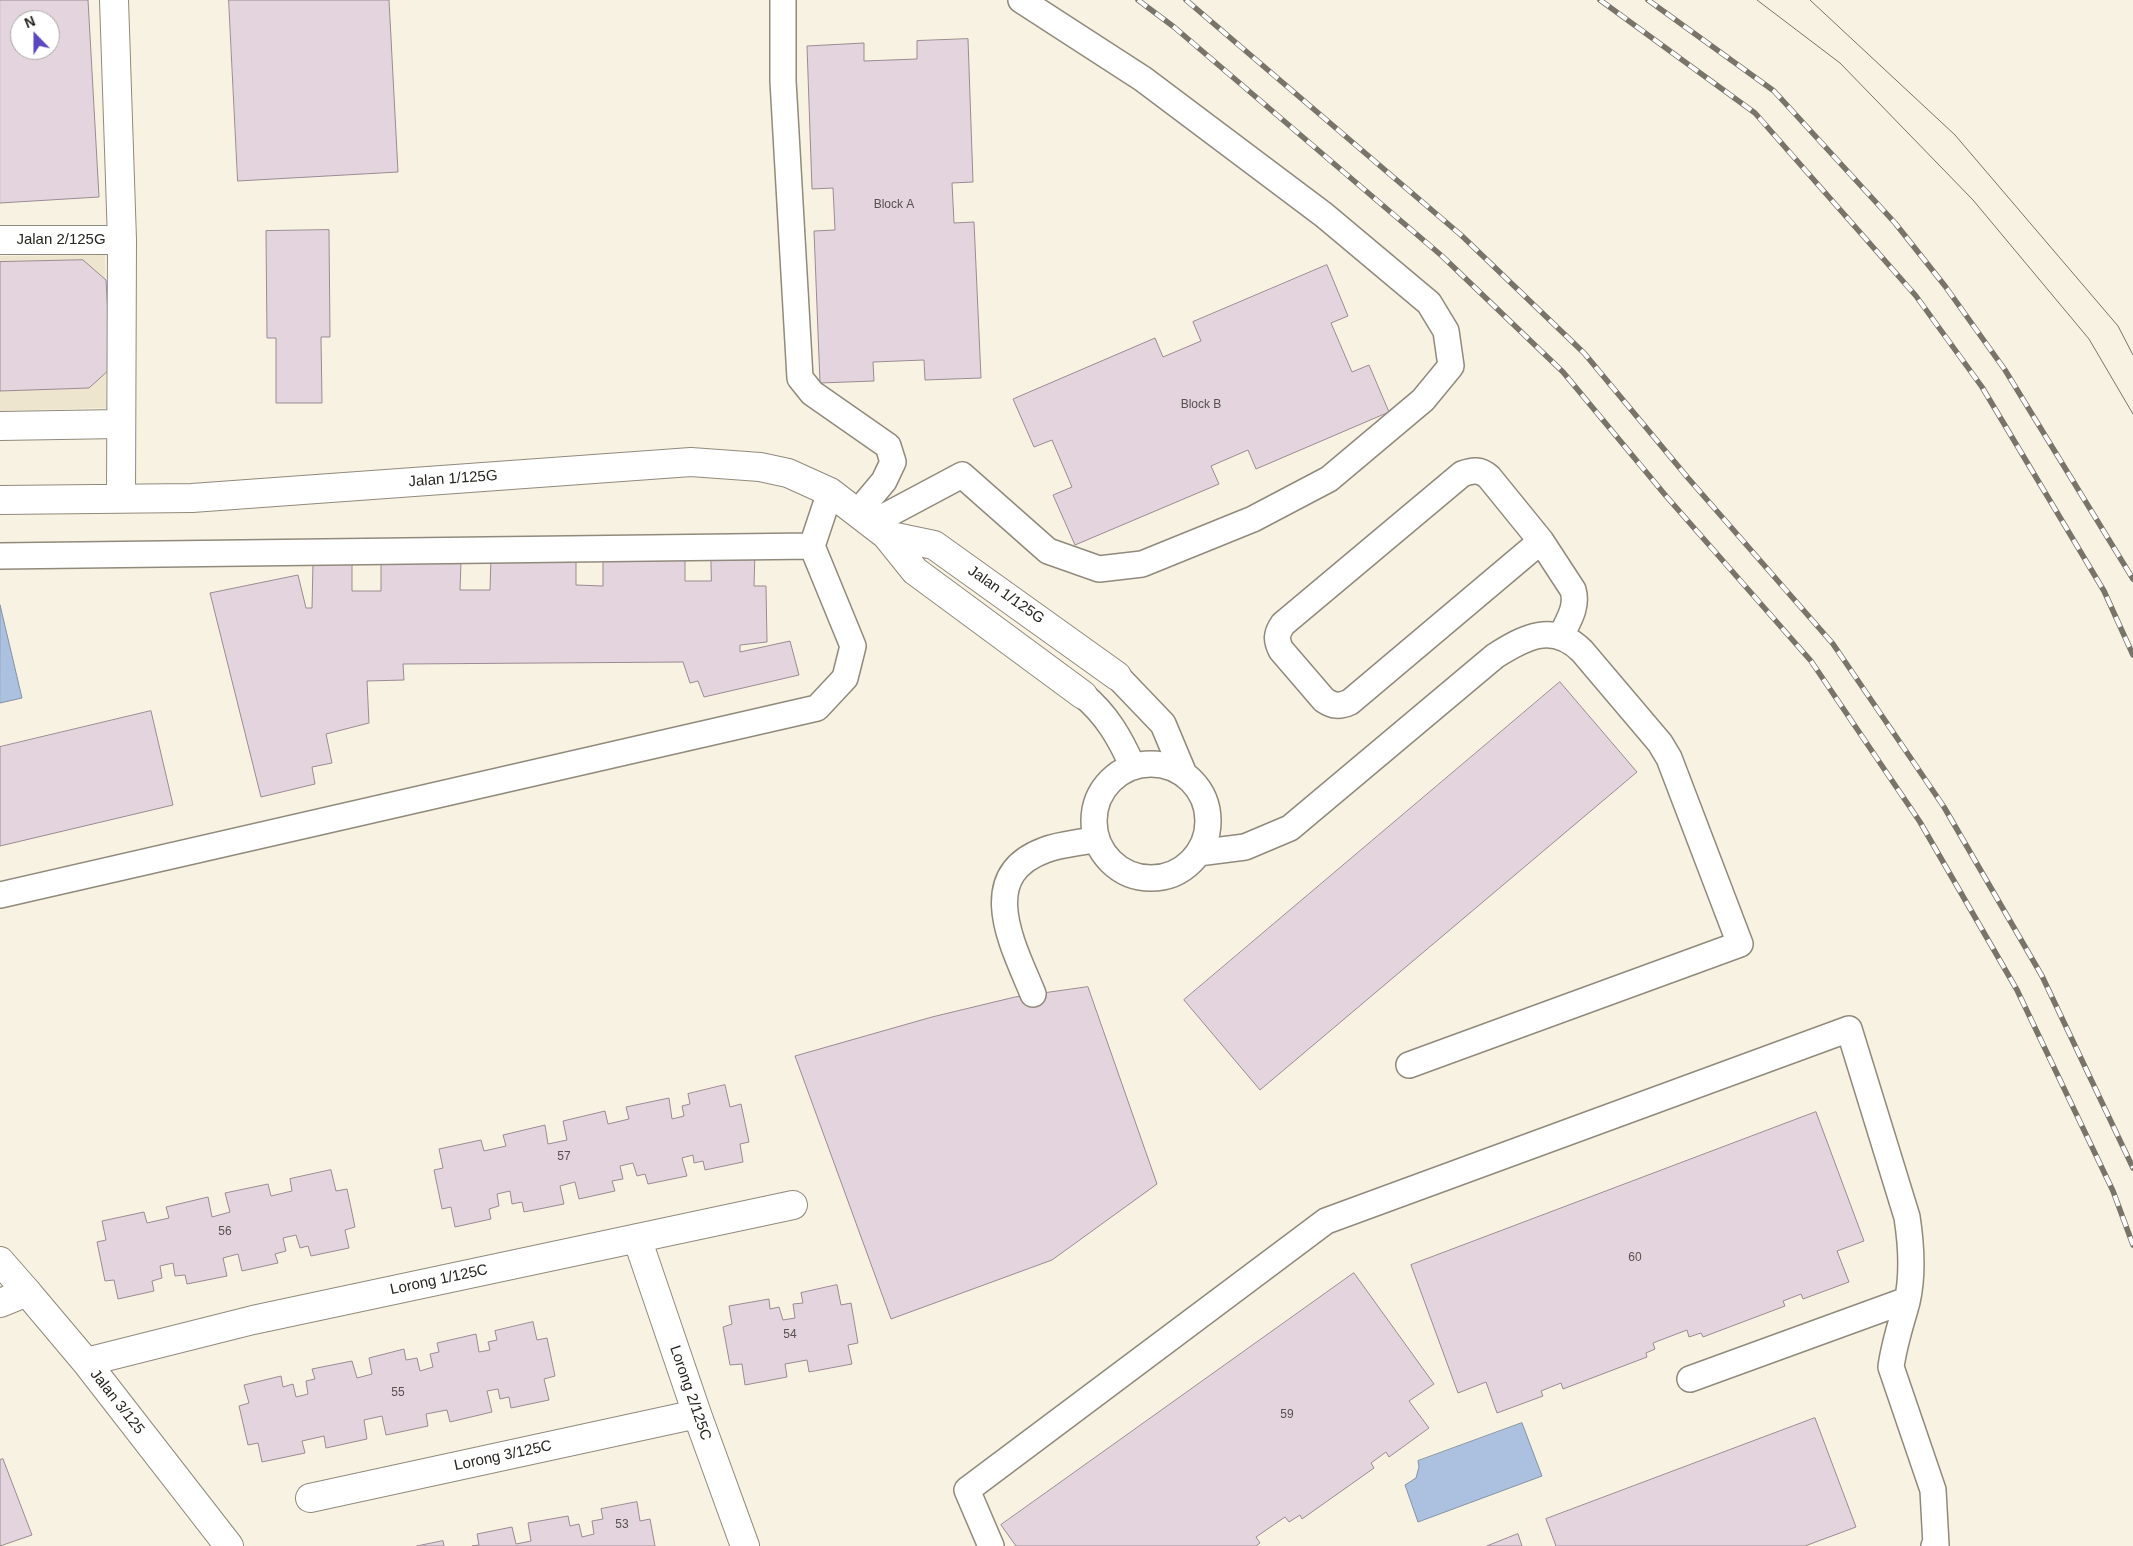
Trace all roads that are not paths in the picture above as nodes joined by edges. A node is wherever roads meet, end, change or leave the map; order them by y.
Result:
1 (114, 0) edge
2 (784, 0) edge
3 (1021, 0) edge
4 (0, 240) edge
5 (122, 240) junction
6 (120, 424) junction
7 (0, 426) edge
8 (830, 492) junction
9 (121, 498) junction
10 (0, 500) edge
11 (872, 523) junction
12 (1541, 541) junction
13 (812, 546) junction
14 (0, 556) edge
15 (1561, 636) junction
16 (1089, 656) junction
17 (1116, 676) joint
18 (1074, 688) junction
19 (1133, 767) junction
20 (1184, 774) junction
21 (1097, 839) junction
22 (1198, 853) junction
23 (0, 895) edge
24 (1033, 994) dead end
25 (1409, 1065) dead end
26 (793, 1205) dead end
27 (637, 1238) junction
28 (0, 1261) edge
29 (27, 1292) junction
30 (1907, 1300) junction
31 (0, 1303) edge
32 (86, 1362) junction
33 (1690, 1379) dead end
34 (697, 1414) junction
35 (310, 1498) dead end
36 (229, 1546) edge
37 (745, 1546) edge
38 (991, 1546) edge
39 (1934, 1546) edge

1 - 5 street
2 - 11 lane
3 - 11 lane
4 - 5 street, Jalan 2/125G
5 - 6 street
6 - 7 street
6 - 9 street
8 - 9 street, Jalan 1/125G
8 - 11 street, Jalan 1/125G
8 - 13 lane
9 - 10 street, Jalan 1/125G
11 - 16 street, Jalan 1/125G
11 - 18 street, Jalan 1/125G
12 - 12 lane
12 - 15 lane
13 - 14 lane
13 - 23 lane
15 - 22 lane
15 - 25 lane
16 - 17 street, Jalan 1/125G
16 - 18 street
17 - 20 lane
18 - 19 lane
19 - 20 lane
19 - 21 lane
20 - 22 lane
21 - 22 lane
21 - 24 lane
26 - 27 street, Lorong 1/125C
27 - 32 street, Lorong 1/125C
27 - 34 street, Lorong 2/125C
28 - 29 street, Jalan 3/125
29 - 31 street
29 - 32 street, Jalan 3/125
30 - 33 lane
30 - 38 lane
30 - 39 lane
32 - 36 street, Jalan 3/125
34 - 35 street, Lorong 3/125C
34 - 37 street, Lorong 2/125C

